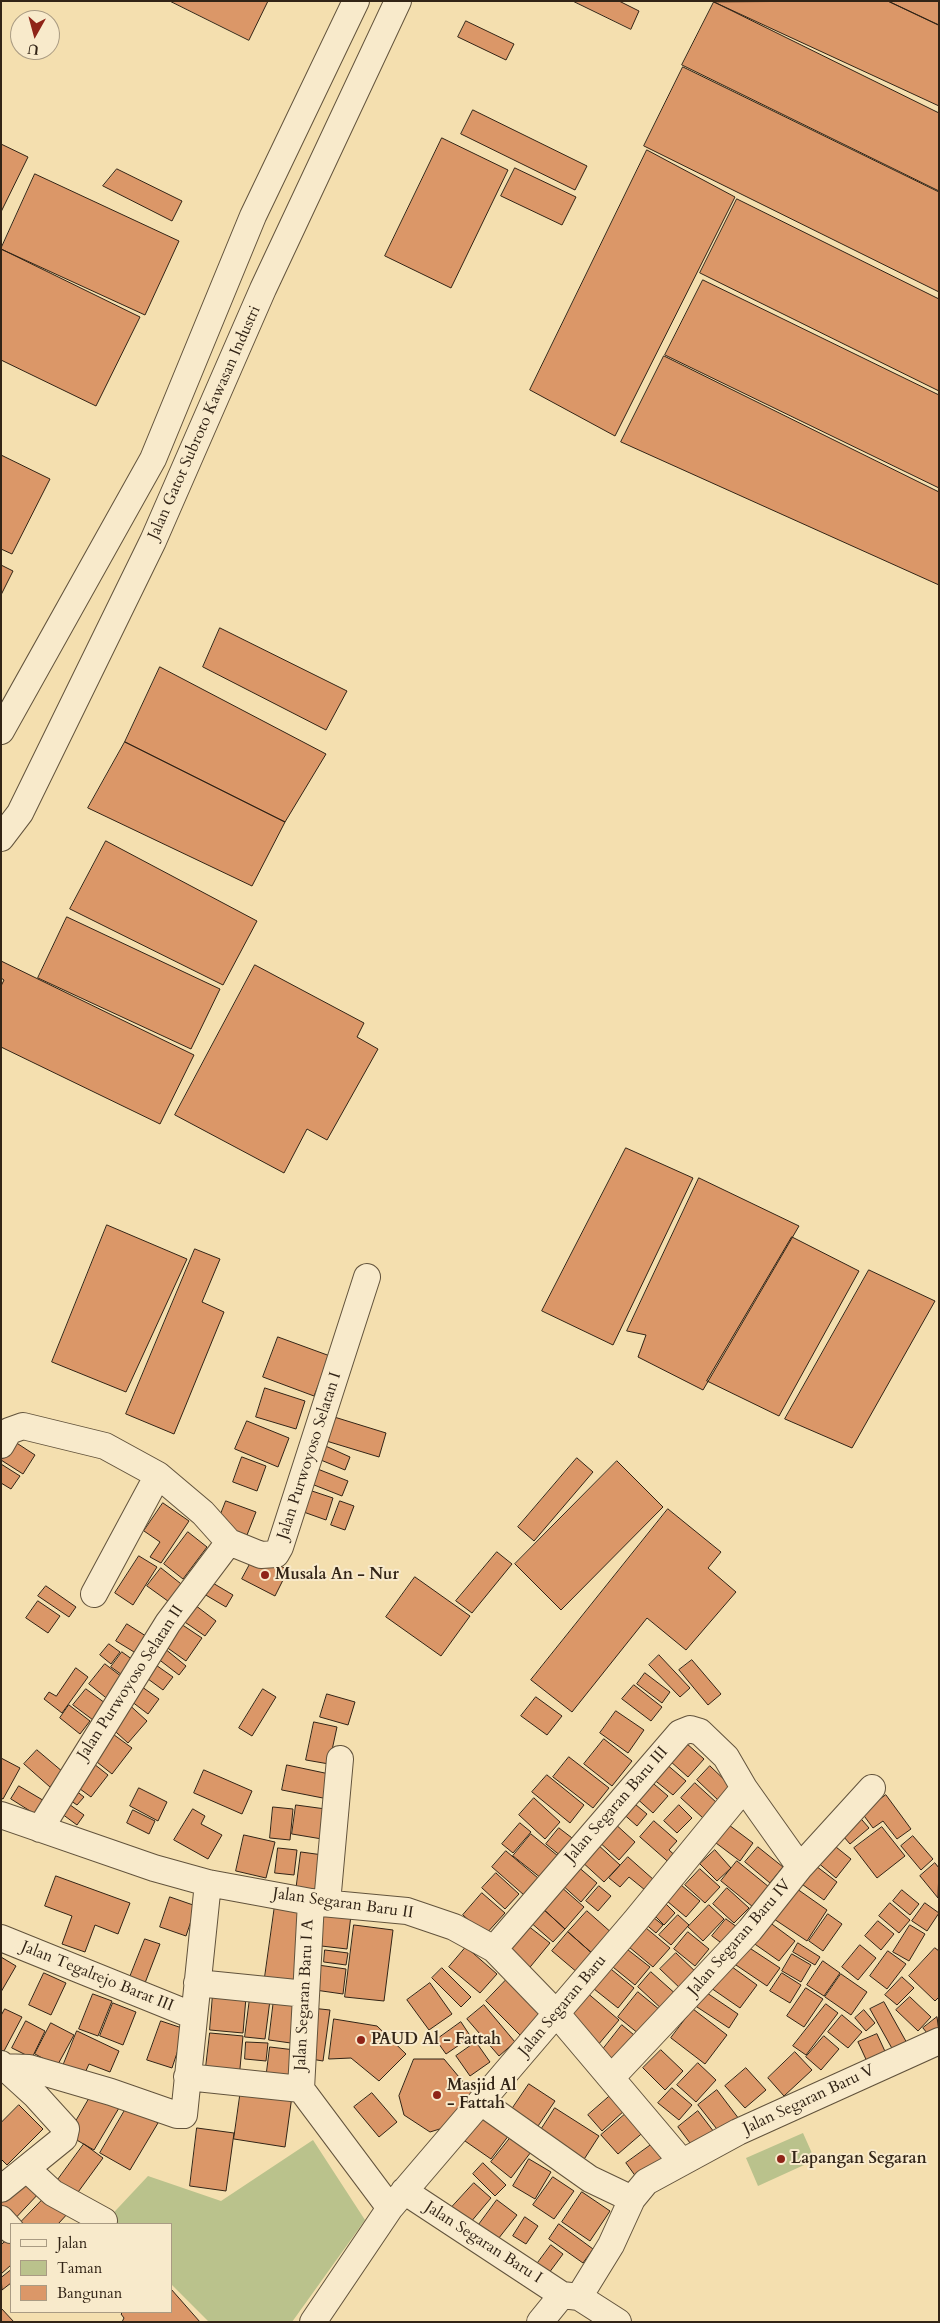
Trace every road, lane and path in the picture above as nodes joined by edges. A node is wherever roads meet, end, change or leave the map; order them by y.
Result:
1 (356, 1) edge
2 (398, 1) edge
3 (1, 731) edge
4 (1, 838) edge
5 (367, 1277) dead end
6 (1, 1445) edge
7 (158, 1475) junction
8 (229, 1542) junction
9 (94, 1594) dead end
10 (340, 1759) dead end
11 (744, 1788) junction
12 (872, 1788) dead end
13 (1, 1815) edge
14 (40, 1829) junction
15 (800, 1868) junction
16 (208, 1883) junction
17 (319, 1902) junction
18 (1, 1938) edge
19 (494, 1949) junction
20 (197, 1983) junction
21 (306, 1994) junction
22 (556, 2013) junction
23 (194, 2016) junction
24 (939, 2040) edge
25 (3, 2066) edge
26 (188, 2077) junction
27 (611, 2078) junction
28 (301, 2089) junction
29 (481, 2102) junction
30 (682, 2162) junction
31 (27, 2169) junction
32 (1, 2189) edge
33 (632, 2198) junction
34 (397, 2200) junction
35 (1, 2219) edge
36 (104, 2221) dead end
37 (10, 2229) edge
38 (571, 2296) junction
39 (313, 2322) edge
40 (540, 2322) edge
41 (618, 2322) edge

1 - 3 street, Jalan Gatot Subroto Kawasan Industri
2 - 4 street, Jalan Gatot Subroto Kawasan Industri
5 - 8 street, Jalan Purwoyoso Selatan I
6 - 7 street, Jalan Purwoyoso Selatan I
7 - 8 street, Jalan Purwoyoso Selatan I
7 - 9 street
8 - 14 street, Jalan Purwoyoso Selatan II
10 - 17 street, Jalan Segaran Baru I A
11 - 15 street, Jalan Segaran Baru IV
11 - 19 street, Jalan Segaran Baru III
11 - 22 street, Jalan Segaran Baru
12 - 15 street
13 - 14 street, Jalan Segaran Baru II
14 - 16 street, Jalan Segaran Baru II
15 - 27 street, Jalan Segaran Baru IV
16 - 17 street, Jalan Segaran Baru II
16 - 20 street, Jalan Tegalrejo Barat III
17 - 19 street, Jalan Segaran Baru II
17 - 21 street, Jalan Segaran Baru I A
18 - 23 street, Jalan Tegalrejo Barat III
19 - 22 street, Jalan Segaran Baru II
20 - 21 street
20 - 23 street, Jalan Tegalrejo Barat III
21 - 28 street, Jalan Segaran Baru I A
22 - 27 street, Jalan Segaran Baru II
22 - 29 street, Jalan Segaran Baru
23 - 26 street, Jalan Tegalrejo Barat III
24 - 30 street, Jalan Segaran Baru V
25 - 26 street, Jalan Tegalrejo Barat III
25 - 31 street
26 - 28 street
27 - 30 street, Jalan Segaran Baru II
28 - 34 street, Jalan Segaran Baru I A
29 - 33 street
29 - 34 street, Jalan Segaran Baru
30 - 33 street, Jalan Segaran Baru V
31 - 32 street
31 - 36 street
33 - 38 street
34 - 38 street, Jalan Segaran Baru I
34 - 39 street, Jalan Segaran Baru
35 - 37 street
38 - 40 street
38 - 41 street, Jalan Segaran Baru I

